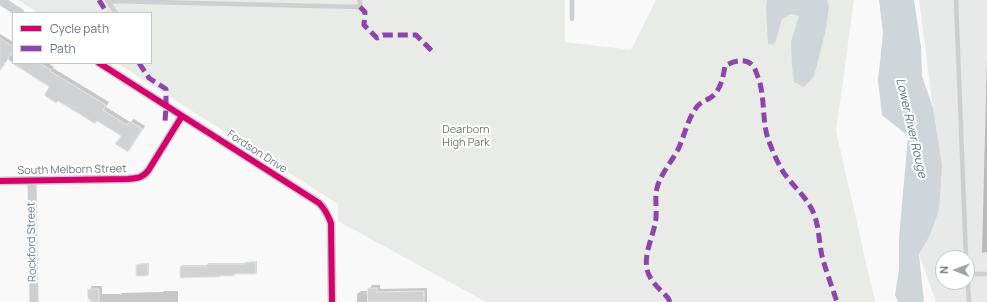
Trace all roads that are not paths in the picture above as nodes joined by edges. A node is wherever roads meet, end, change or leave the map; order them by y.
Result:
1 (0, 0) edge
2 (327, 0) edge
3 (360, 0) edge
4 (572, 0) edge
5 (956, 0) edge
6 (108, 1) edge
7 (134, 1) edge
8 (166, 1) edge
9 (198, 2) edge
10 (230, 2) edge
11 (263, 2) edge
12 (296, 3) edge
13 (327, 6) junction
14 (18, 12) edge
15 (115, 12) edge
16 (572, 19) dead end
17 (101, 64) edge
18 (182, 116) junction
19 (32, 181) junction
20 (0, 182) edge
21 (966, 250) edge
22 (975, 273) edge
23 (987, 274) edge
24 (968, 290) edge
25 (34, 302) edge
26 (332, 302) edge
27 (969, 302) edge

1 - 14 street
2 - 13 lane
3 - 13 lane
4 - 16 lane
5 - 21 lane
6 - 7 lane
6 - 15 lane
7 - 8 lane
8 - 9 lane
9 - 10 lane
10 - 11 lane
11 - 12 lane
12 - 13 lane
17 - 18 street, Fordson Drive
18 - 19 street, South Melborn Street
18 - 26 street, Fordson Drive
19 - 20 street, South Melborn Street
19 - 25 street, Rockford Street
22 - 23 lane
24 - 27 lane

